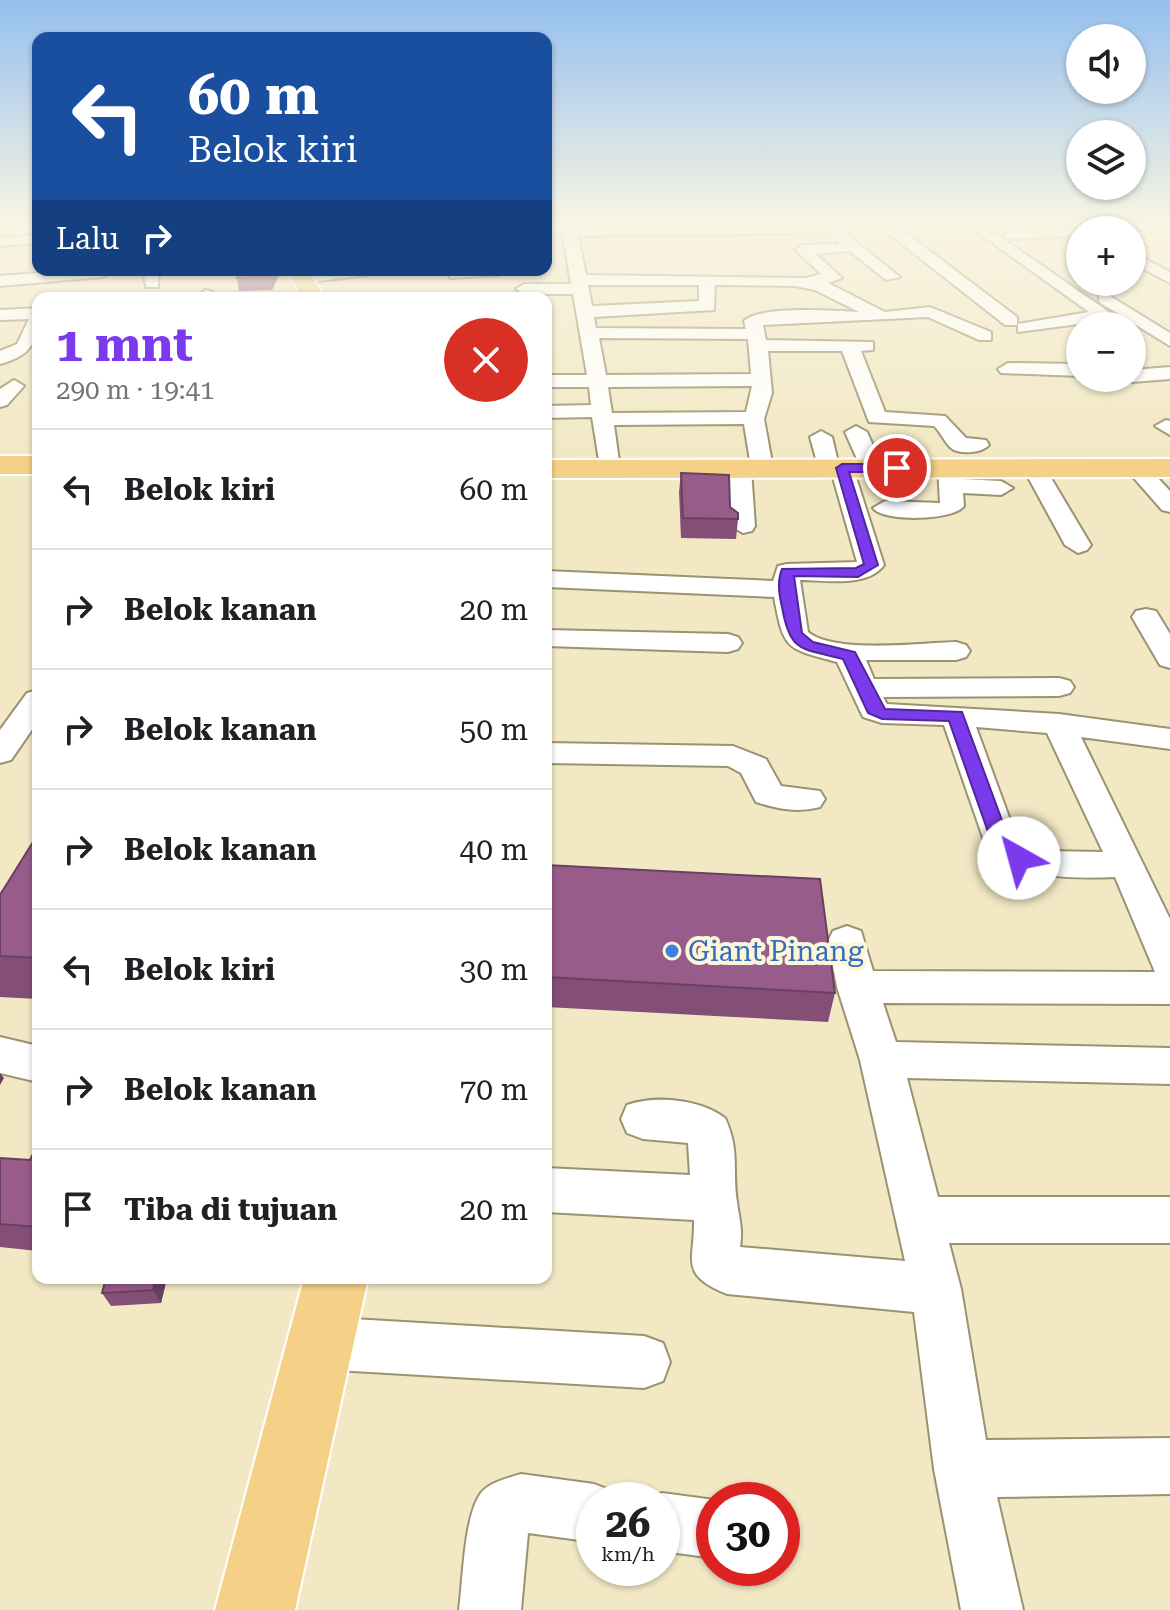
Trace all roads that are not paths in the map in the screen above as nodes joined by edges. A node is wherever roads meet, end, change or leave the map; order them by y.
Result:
1 (562, 299) edge
2 (579, 299) edge
3 (600, 299) edge
4 (605, 299) edge
5 (708, 299) edge
6 (847, 299) edge
7 (984, 299) edge
8 (1081, 299) edge
9 (1107, 299) edge
10 (580, 304) junction
11 (1100, 312) edge
12 (0, 315) edge
13 (32, 316) edge
14 (883, 317) junction
15 (1066, 319) edge
16 (32, 333) edge
17 (902, 333) dead end
18 (755, 334) junction
19 (985, 336) dead end
20 (1163, 336) edge
21 (1146, 344) edge
22 (682, 357) dead end
23 (0, 358) edge
24 (1170, 362) edge
25 (653, 366) dead end
26 (1008, 369) dead end
27 (1066, 370) edge
28 (1170, 373) edge
29 (1146, 375) edge
30 (762, 380) junction
31 (552, 383) edge
32 (685, 386) junction
33 (599, 396) junction
34 (552, 401) edge
35 (552, 410) edge
36 (755, 418) junction
37 (856, 432) dead end
38 (821, 437) dead end
39 (978, 445) dead end
40 (32, 464) edge
41 (0, 465) edge
42 (609, 468) junction
43 (751, 468) junction
44 (835, 468) junction
45 (872, 468) junction
46 (1034, 468) junction
47 (1136, 468) junction
48 (1170, 468) edge
49 (552, 469) edge
50 (950, 477) junction
51 (1001, 488) dead end
52 (1170, 505) edge
53 (885, 508) dead end
54 (743, 526) dead end
55 (1078, 545) dead end
56 (552, 579) edge
57 (786, 590) junction
58 (1146, 617) dead end
59 (552, 638) edge
60 (728, 643) dead end
61 (956, 651) dead end
62 (841, 652) junction
63 (1170, 659) edge
64 (1059, 687) dead end
65 (865, 688) junction
66 (0, 701) edge
67 (32, 703) edge
68 (32, 710) edge
69 (956, 716) junction
70 (1059, 724) junction
71 (1170, 739) edge
72 (0, 753) edge
73 (552, 753) edge
74 (808, 799) dead end
75 (1127, 864) junction
76 (847, 941) dead end
77 (1170, 963) edge
78 (857, 987) junction
79 (1170, 988) edge
80 (0, 1055) edge
81 (881, 1060) junction
82 (32, 1063) edge
83 (1170, 1066) edge
84 (643, 1119) dead end
85 (552, 1190) edge
86 (713, 1202) junction
87 (921, 1220) junction
88 (1170, 1220) edge
89 (936, 1289) junction
90 (328, 1310) edge
91 (644, 1362) dead end
92 (1170, 1466) edge
93 (962, 1469) junction
94 (576, 1511) edge
95 (255, 1610) edge
96 (490, 1610) edge
97 (992, 1610) edge

1 - 10 street
2 - 10 street
3 - 10 street
4 - 10 street
5 - 10 street
6 - 14 street
7 - 15 street
8 - 11 street
9 - 20 street
10 - 18 street
10 - 33 street
12 - 13 street
14 - 17 street
14 - 18 street
14 - 19 street
16 - 23 street
18 - 30 street
18 - 39 street
21 - 24 street
22 - 32 street
25 - 33 street
26 - 27 street
28 - 29 street
30 - 32 street
30 - 36 street
31 - 33 street
32 - 33 street
33 - 34 street
33 - 35 street
33 - 36 street
33 - 42 street
36 - 43 street
37 - 45 street
38 - 44 street
40 - 41 main road
42 - 43 main road
42 - 49 main road
43 - 44 main road
43 - 54 street
44 - 45 main road
44 - 57 street
45 - 50 main road
46 - 47 main road
46 - 50 main road
46 - 55 street
47 - 48 main road
47 - 52 street
50 - 51 street
50 - 53 street
56 - 57 street
57 - 62 street
58 - 63 street
59 - 60 street
61 - 62 street
62 - 65 street
64 - 65 street
65 - 69 street
66 - 67 street
68 - 72 street
69 - 70 street
69 - 75 street
70 - 71 street
70 - 75 street
73 - 74 street
75 - 77 street
76 - 78 street
78 - 79 street
78 - 81 street
80 - 82 street
81 - 83 street
81 - 87 street
84 - 86 street
85 - 86 street
86 - 89 street
87 - 88 street
87 - 89 street
89 - 93 street
90 - 91 street
90 - 95 main road
92 - 93 street
93 - 97 street
94 - 96 street

